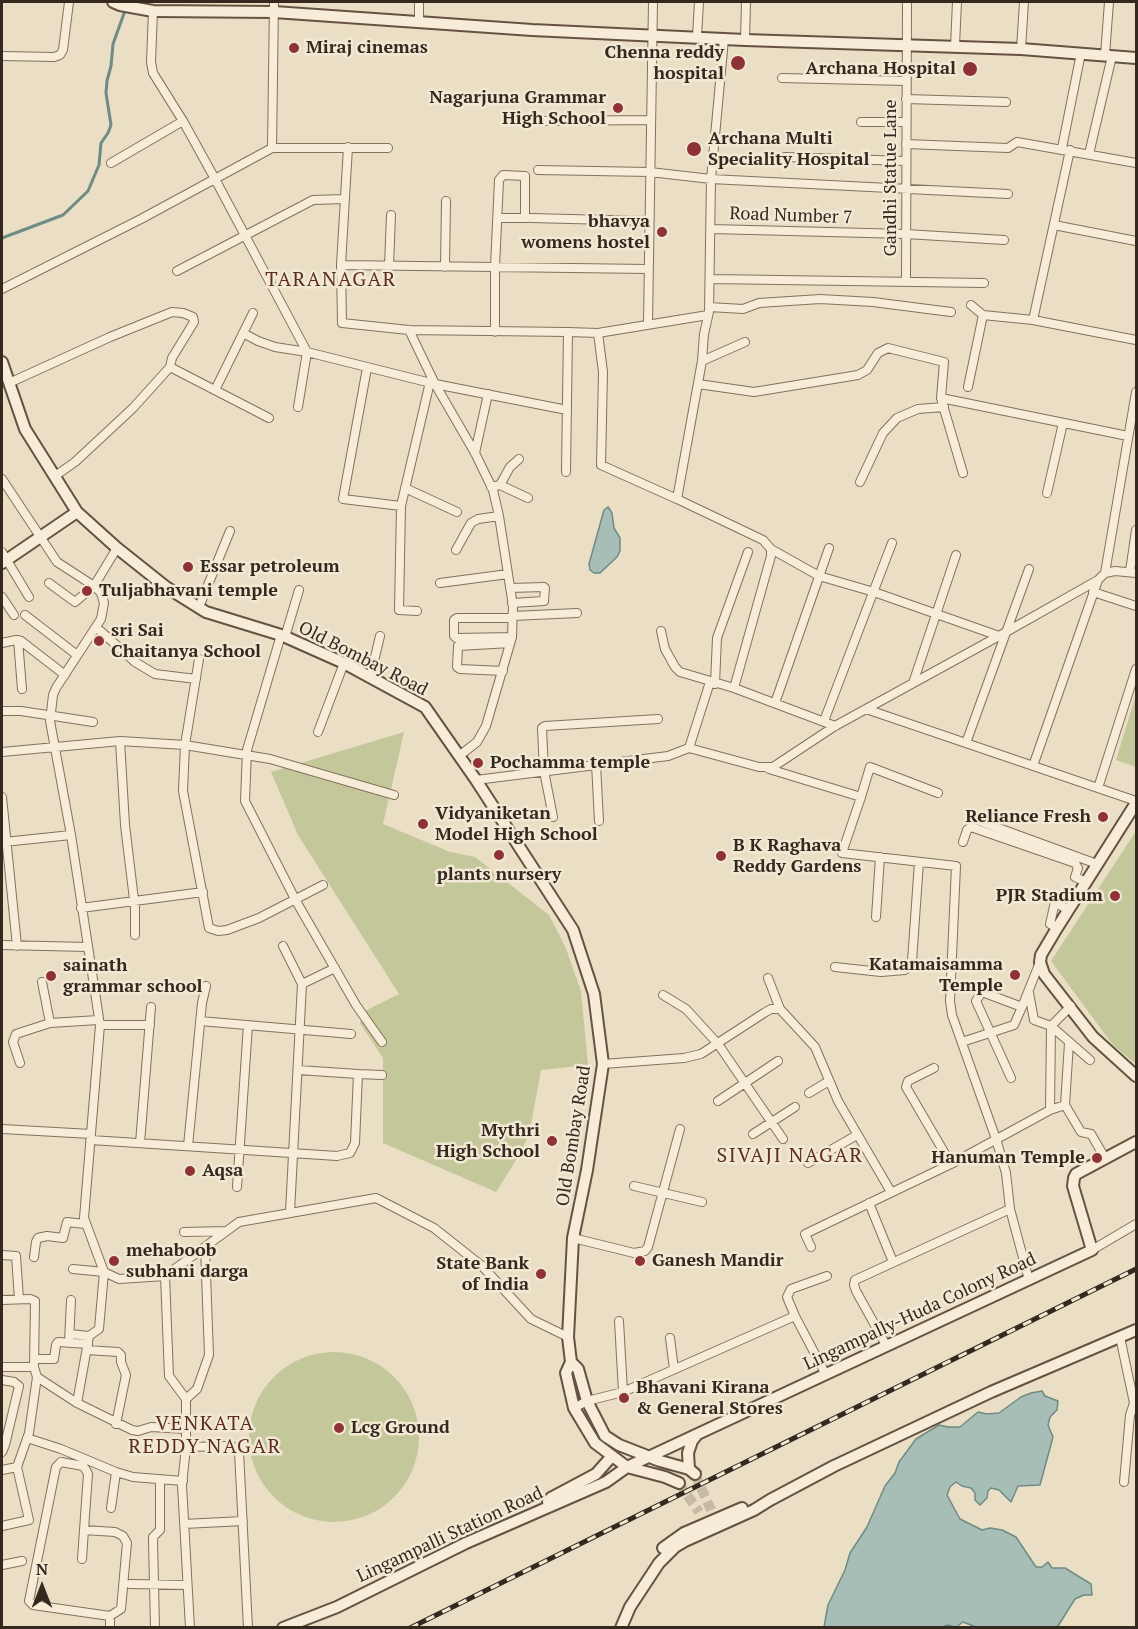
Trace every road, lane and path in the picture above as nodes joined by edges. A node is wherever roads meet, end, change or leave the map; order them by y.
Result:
1 (69, 2) edge
2 (419, 2) edge
3 (653, 2) edge
4 (699, 2) edge
5 (746, 2) edge
6 (907, 2) edge
7 (957, 2) edge
8 (1024, 2) edge
9 (1109, 2) edge
10 (116, 3) edge
11 (274, 7) edge
12 (150, 10) junction
13 (419, 22) junction
14 (652, 35) junction
15 (698, 36) junction
16 (723, 39) junction
17 (744, 40) junction
18 (907, 45) junction
19 (955, 46) junction
20 (1021, 48) junction
21 (1081, 53) junction
22 (2, 56) edge
23 (1108, 56) junction
24 (1137, 58) edge
25 (782, 78) dead end
26 (906, 81) junction
27 (906, 99) junction
28 (1006, 102) dead end
29 (651, 120) junction
30 (183, 121) junction
31 (536, 121) dead end
32 (861, 122) dead end
33 (906, 122) junction
34 (906, 144) junction
35 (348, 147) junction
36 (272, 148) junction
37 (388, 148) dead end
38 (1066, 149) junction
39 (1089, 154) junction
40 (785, 157) dead end
41 (906, 161) junction
42 (111, 163) dead end
43 (1137, 163) edge
44 (538, 170) dead end
45 (650, 172) junction
46 (711, 178) junction
47 (215, 179) junction
48 (906, 187) junction
49 (1008, 194) dead end
50 (345, 199) junction
51 (446, 201) dead end
52 (391, 215) dead end
53 (498, 218) junction
54 (528, 218) junction
55 (649, 221) junction
56 (1054, 225) junction
57 (711, 229) junction
58 (244, 234) junction
59 (906, 234) junction
60 (1004, 240) dead end
61 (1137, 241) edge
62 (341, 265) junction
63 (389, 266) junction
64 (445, 267) junction
65 (495, 267) junction
66 (648, 269) junction
67 (177, 271) dead end
68 (711, 279) junction
69 (906, 282) junction
70 (984, 283) dead end
71 (2, 289) edge
72 (971, 305) dead end
73 (709, 311) junction
74 (951, 312) dead end
75 (253, 313) dead end
76 (982, 315) junction
77 (1033, 320) junction
78 (648, 323) junction
79 (409, 330) junction
80 (495, 332) junction
81 (243, 333) junction
82 (568, 333) junction
83 (598, 333) junction
84 (1137, 340) edge
85 (744, 342) dead end
86 (307, 352) junction
87 (702, 361) junction
88 (2, 362) edge
89 (170, 368) junction
90 (367, 368) junction
91 (9, 383) junction
92 (432, 383) junction
93 (698, 384) junction
94 (968, 387) dead end
95 (215, 390) junction
96 (1137, 392) edge
97 (488, 394) junction
98 (941, 398) junction
99 (944, 406) junction
100 (297, 407) dead end
101 (567, 410) junction
102 (269, 418) dead end
103 (1063, 423) junction
104 (1128, 436) junction
105 (475, 453) junction
106 (519, 459) dead end
107 (566, 472) dead end
108 (963, 473) dead end
109 (55, 476) junction
110 (2, 481) edge
111 (860, 482) dead end
112 (495, 486) junction
113 (405, 488) junction
114 (1047, 493) dead end
115 (528, 498) dead end
116 (677, 499) junction
117 (401, 506) junction
118 (77, 512) junction
119 (457, 512) dead end
120 (499, 516) junction
121 (1137, 530) edge
122 (230, 531) dead end
123 (41, 537) junction
124 (892, 543) dead end
125 (117, 548) junction
126 (829, 548) dead end
127 (771, 549) junction
128 (456, 550) dead end
129 (748, 552) dead end
130 (956, 555) dead end
131 (3, 558) edge
132 (1029, 569) dead end
133 (1133, 572) edge
134 (1105, 573) junction
135 (508, 574) junction
136 (819, 576) junction
137 (1098, 580) junction
138 (49, 583) dead end
139 (441, 583) dead end
140 (94, 586) junction
141 (510, 588) junction
142 (299, 590) dead end
143 (874, 592) junction
144 (1093, 592) junction
145 (2, 597) edge
146 (29, 597) dead end
147 (512, 603) junction
148 (1137, 606) edge
149 (199, 607) junction
150 (417, 611) dead end
151 (577, 613) dead end
152 (936, 614) junction
153 (14, 615) dead end
154 (25, 615) dead end
155 (513, 617) junction
156 (96, 627) junction
157 (1007, 630) junction
158 (661, 631) dead end
159 (283, 636) junction
160 (380, 636) dead end
161 (999, 636) junction
162 (18, 640) junction
163 (511, 640) junction
164 (2, 642) edge
165 (77, 655) junction
166 (199, 659) dead end
167 (344, 663) junction
168 (1137, 669) edge
169 (503, 671) junction
170 (64, 675) junction
171 (370, 678) junction
172 (196, 679) junction
173 (713, 683) junction
174 (912, 683) junction
175 (734, 688) junction
176 (22, 689) dead end
177 (775, 704) junction
178 (866, 709) junction
179 (2, 711) edge
180 (51, 715) junction
181 (658, 719) dead end
182 (824, 721) junction
183 (93, 722) dead end
184 (835, 726) junction
185 (318, 732) dead end
186 (120, 741) junction
187 (966, 743) junction
188 (185, 745) junction
189 (55, 748) junction
190 (689, 748) junction
191 (2, 752) edge
192 (247, 756) junction
193 (459, 756) junction
194 (596, 764) junction
195 (1033, 766) junction
196 (768, 768) junction
197 (543, 771) junction
198 (476, 780) junction
199 (1098, 788) junction
200 (938, 793) dead end
201 (394, 795) dead end
202 (2, 797) edge
203 (861, 797) junction
204 (1137, 802) edge
205 (553, 817) dead end
206 (971, 819) dead end
207 (599, 821) dead end
208 (71, 835) junction
209 (4, 842) edge
210 (963, 842) dead end
211 (880, 857) junction
212 (919, 862) junction
213 (1097, 864) junction
214 (1086, 882) junction
215 (323, 885) dead end
216 (203, 892) junction
217 (296, 901) junction
218 (134, 902) junction
219 (81, 908) junction
220 (876, 917) dead end
221 (135, 935) dead end
222 (2, 945) edge
223 (17, 946) junction
224 (283, 946) dead end
225 (88, 947) junction
226 (1040, 962) junction
227 (335, 968) junction
228 (835, 968) dead end
229 (768, 978) dead end
230 (42, 982) dead end
231 (302, 984) junction
232 (206, 986) dead end
233 (1029, 992) junction
234 (663, 995) dead end
235 (1071, 1006) junction
236 (151, 1007) dead end
237 (1022, 1007) junction
238 (780, 1010) junction
239 (200, 1021) junction
240 (99, 1022) junction
241 (50, 1023) junction
242 (150, 1025) junction
243 (248, 1025) junction
244 (1051, 1026) junction
245 (300, 1030) junction
246 (351, 1034) dead end
247 (991, 1034) junction
248 (382, 1042) dead end
249 (962, 1042) junction
250 (1069, 1043) junction
251 (718, 1044) junction
252 (1090, 1060) dead end
253 (778, 1061) dead end
254 (20, 1063) dead end
255 (603, 1064) junction
256 (934, 1068) dead end
257 (298, 1070) junction
258 (358, 1074) junction
259 (382, 1075) dead end
260 (1137, 1076) edge
261 (1011, 1078) dead end
262 (830, 1082) junction
263 (745, 1084) junction
264 (809, 1093) dead end
265 (718, 1101) dead end
266 (1065, 1105) junction
267 (795, 1107) dead end
268 (1050, 1110) junction
269 (771, 1122) junction
270 (2, 1129) edge
271 (680, 1129) dead end
272 (753, 1134) dead end
273 (857, 1135) junction
274 (91, 1137) junction
275 (783, 1138) dead end
276 (996, 1139) junction
277 (1137, 1142) edge
278 (140, 1143) junction
279 (188, 1146) junction
280 (240, 1149) junction
281 (292, 1152) junction
282 (1105, 1158) junction
283 (808, 1163) dead end
284 (951, 1164) junction
285 (633, 1186) dead end
286 (237, 1187) dead end
287 (891, 1192) junction
288 (663, 1194) junction
289 (702, 1202) dead end
290 (868, 1203) junction
291 (1010, 1209) junction
292 (290, 1212) junction
293 (85, 1224) junction
294 (1137, 1224) edge
295 (226, 1231) junction
296 (184, 1232) dead end
297 (573, 1238) junction
298 (205, 1247) junction
299 (811, 1247) dead end
300 (1092, 1250) junction
301 (2, 1255) edge
302 (34, 1257) dead end
303 (893, 1262) junction
304 (73, 1269) dead end
305 (104, 1272) junction
306 (165, 1276) junction
307 (827, 1276) dead end
308 (1029, 1280) junction
309 (19, 1299) junction
310 (2, 1300) edge
311 (71, 1300) dead end
312 (795, 1316) junction
313 (619, 1321) dead end
314 (1137, 1330) edge
315 (568, 1337) junction
316 (1120, 1337) junction
317 (70, 1338) junction
318 (670, 1338) dead end
319 (88, 1344) junction
320 (886, 1345) junction
321 (571, 1362) junction
322 (34, 1363) junction
323 (2, 1367) edge
324 (674, 1369) junction
325 (825, 1373) junction
326 (37, 1377) junction
327 (2, 1380) edge
328 (623, 1392) junction
329 (186, 1399) junction
330 (587, 1401) junction
331 (77, 1403) junction
332 (574, 1408) junction
333 (116, 1424) junction
334 (186, 1429) junction
335 (699, 1434) junction
336 (27, 1438) junction
337 (186, 1447) junction
338 (2, 1452) edge
339 (612, 1456) junction
340 (651, 1457) junction
341 (17, 1467) junction
342 (627, 1467) junction
343 (2, 1470) edge
344 (116, 1472) junction
345 (160, 1480) junction
346 (183, 1481) junction
347 (1124, 1482) dead end
348 (679, 1483) tunnel mouth
349 (111, 1508) dead end
350 (545, 1508) junction
351 (699, 1512) tunnel mouth
352 (243, 1521) junction
353 (184, 1524) junction
354 (2, 1526) edge
355 (706, 1527) junction
356 (84, 1530) junction
357 (82, 1558) dead end
358 (22, 1561) dead end
359 (2, 1565) edge
360 (130, 1584) dead end
361 (154, 1585) junction
362 (187, 1585) junction
363 (110, 1616) junction
364 (110, 1628) edge
365 (155, 1628) edge
366 (190, 1628) edge
367 (248, 1628) edge
368 (283, 1628) edge
369 (614, 1628) edge
370 (621, 1628) edge

1 - 22 street
2 - 13 street
3 - 14 street
4 - 15 street
5 - 17 street
6 - 18 street, Gandhi Statue Lane
7 - 19 street
8 - 20 street
9 - 23 street
10 - 12 street
11 - 12 street
11 - 13 street
11 - 36 street
12 - 30 street
13 - 14 street
14 - 15 street
14 - 29 street
15 - 16 street
16 - 17 street
16 - 46 street
17 - 18 street
18 - 19 street
18 - 26 street, Gandhi Statue Lane
19 - 20 street
20 - 21 street
21 - 23 street
21 - 38 street
23 - 24 street
23 - 39 street
25 - 26 street
26 - 27 street, Gandhi Statue Lane
27 - 28 street
27 - 33 street, Gandhi Statue Lane
29 - 31 street
29 - 45 street
30 - 42 street
30 - 47 street
32 - 33 street
33 - 34 street, Gandhi Statue Lane
34 - 38 street
34 - 41 street, Gandhi Statue Lane
35 - 36 street
35 - 37 street
35 - 50 street
36 - 47 street
38 - 39 street
38 - 56 street
39 - 43 street
40 - 41 street
41 - 48 street, Gandhi Statue Lane
44 - 45 street
45 - 46 street
45 - 55 street
46 - 48 street
46 - 57 street
47 - 58 street
47 - 71 street
48 - 49 street
48 - 59 street, Gandhi Statue Lane
50 - 58 street
50 - 62 street
51 - 64 street
52 - 63 street
53 - 54 street
53 - 54 street
53 - 65 street
54 - 55 street
55 - 66 street
56 - 61 street
56 - 77 street
57 - 59 street, Road Number 7
57 - 68 street
58 - 67 street
58 - 86 street
59 - 60 street, Road Number 7
59 - 69 street, Gandhi Statue Lane
62 - 63 street
62 - 79 street
63 - 64 street
64 - 65 street
65 - 66 street
65 - 80 street
66 - 78 street
68 - 69 street
68 - 73 street
69 - 70 street
72 - 76 street
73 - 74 street
73 - 78 street
73 - 87 street
75 - 81 street
76 - 77 street
76 - 94 street
77 - 84 street
78 - 83 street
79 - 80 street
79 - 92 street
80 - 82 street
81 - 86 street
81 - 95 street
82 - 83 street
82 - 101 street
83 - 116 street
85 - 87 street
86 - 90 street
86 - 100 street
87 - 93 street
88 - 91 street, Old Bombay Road
89 - 91 street
89 - 95 street
89 - 109 street
90 - 92 street
90 - 117 street
91 - 109 street, Old Bombay Road
92 - 97 street
92 - 105 street
92 - 113 street
93 - 98 street
93 - 116 street
95 - 102 street
96 - 104 street
97 - 101 street
97 - 105 street
98 - 99 street
98 - 103 street
99 - 108 street
99 - 111 street
101 - 107 street
103 - 104 street
103 - 114 street
104 - 134 street
105 - 112 street
106 - 112 street
109 - 118 street, Old Bombay Road
110 - 123 street
112 - 115 street
112 - 120 street
113 - 117 street
113 - 119 street
116 - 127 street
117 - 150 street
118 - 123 street
118 - 125 street, Old Bombay Road
120 - 128 street
120 - 135 street
121 - 133 street
122 - 149 street
123 - 131 street
123 - 140 street
124 - 143 street
125 - 140 street
125 - 149 street, Old Bombay Road
126 - 136 street
127 - 136 street
127 - 175 street
129 - 173 street
130 - 152 street
131 - 146 street
132 - 157 street
133 - 134 street
134 - 137 street
135 - 139 street
135 - 141 street
136 - 143 street
136 - 177 street
137 - 144 street
137 - 157 street
138 - 140 street
140 - 156 street
141 - 147 street
141 - 147 street
142 - 159 street
143 - 152 street
143 - 182 street
144 - 148 street
144 - 195 street
145 - 153 street
147 - 155 street
149 - 159 street, Old Bombay Road
151 - 155 street
152 - 161 street
152 - 174 street
154 - 165 street
155 - 163 street
155 - 163 street
156 - 165 street
156 - 172 street
157 - 161 street
157 - 187 street
158 - 173 street
159 - 167 street, Old Bombay Road
159 - 192 street
160 - 171 street
161 - 174 street
162 - 164 street
162 - 170 street
162 - 176 street
163 - 169 street
163 - 169 street
165 - 170 street
166 - 172 street
167 - 171 street, Old Bombay Road
167 - 185 street
168 - 199 street
169 - 193 street
170 - 180 street
171 - 193 street, Old Bombay Road
172 - 188 street
173 - 175 street
173 - 190 street
174 - 178 street
175 - 177 street
177 - 182 street
178 - 184 street
178 - 187 street
179 - 180 street
180 - 183 street
180 - 189 street
181 - 197 street
182 - 184 street
184 - 196 street
186 - 188 street
186 - 189 street
186 - 218 street
187 - 195 street
188 - 192 street
188 - 216 street
189 - 191 street
189 - 208 street
190 - 194 street
190 - 196 street
192 - 201 street
192 - 217 street
193 - 198 street, Old Bombay Road
194 - 197 street
194 - 207 street
195 - 199 street
196 - 203 street
197 - 198 street
197 - 205 street
198 - 255 street, Old Bombay Road
199 - 204 street
200 - 203 street
202 - 209 street
203 - 211 street
204 - 213 street
206 - 213 street
208 - 209 street
208 - 219 street
209 - 223 street
210 - 214 street
211 - 212 street
211 - 220 street
212 - 228 street
212 - 249 street
213 - 214 street
214 - 226 street
215 - 217 street
216 - 217 street
216 - 218 street
217 - 227 street
218 - 219 street
218 - 221 street
219 - 225 street
222 - 223 street
223 - 225 street
224 - 231 street
225 - 240 street
226 - 233 street
226 - 235 street
227 - 231 street
227 - 248 street
229 - 238 street
230 - 241 street
231 - 245 street
232 - 239 street
233 - 237 street
233 - 244 street
234 - 251 street
235 - 244 street
235 - 260 street
236 - 242 street
237 - 247 street
237 - 247 street
238 - 251 street
238 - 262 street
239 - 243 street
239 - 279 street
240 - 241 street
240 - 242 street
240 - 274 street
241 - 254 street
242 - 278 street
243 - 245 street
243 - 280 street
244 - 250 street
244 - 268 street
245 - 246 street
245 - 257 street
247 - 249 street
247 - 261 street
249 - 276 street
250 - 252 street
250 - 266 street
251 - 255 street
251 - 263 street
253 - 263 street
255 - 297 street, Old Bombay Road
256 - 284 street
257 - 258 street
257 - 281 street
258 - 259 street
258 - 281 street
262 - 264 street
262 - 273 street
263 - 265 street
263 - 269 street
266 - 268 street
266 - 282 street
267 - 269 street
268 - 276 street
269 - 272 street
269 - 275 street
270 - 274 street
271 - 288 street
273 - 283 street
273 - 287 street
274 - 278 street
274 - 293 street
276 - 284 street
276 - 291 street
277 - 282 street
278 - 279 street
279 - 280 street
280 - 281 street
280 - 286 street
281 - 292 street
282 - 300 street
284 - 287 street
285 - 288 street
287 - 290 street
288 - 289 street
288 - 297 street
290 - 299 street
290 - 303 street
291 - 303 street
291 - 308 street
292 - 295 street
292 - 315 street
293 - 302 street
293 - 305 street
294 - 300 street
295 - 296 street
295 - 298 street
297 - 315 street, Old Bombay Road
298 - 306 street
298 - 329 street
300 - 308 street, Lingampally-Huda Colony Road
301 - 309 street
303 - 320 street
304 - 305 street
305 - 306 street
305 - 319 street
306 - 329 street
307 - 312 street
308 - 320 street, Lingampally-Huda Colony Road
309 - 310 street
309 - 322 street
311 - 317 street
312 - 324 street
312 - 325 street
313 - 328 street
314 - 316 street
315 - 321 street, Old Bombay Road
316 - 347 street
316 - 355 street
317 - 319 street
317 - 322 street
318 - 324 street
319 - 331 street
319 - 333 street
320 - 325 street, Lingampally-Huda Colony Road
321 - 330 street, Old Bombay Road
321 - 332 street, Old Bombay Road
322 - 323 street
322 - 326 street
324 - 328 street
325 - 335 street, Lingampally-Huda Colony Road
326 - 331 street
326 - 336 street
327 - 338 street
328 - 330 street
329 - 334 street
330 - 332 street
330 - 340 street, Old Bombay Road
331 - 333 street
332 - 339 street, Old Bombay Road
333 - 334 street
334 - 337 street
335 - 340 street, Lingampally-Huda Colony Road
335 - 340 street, Old Bombay Road
336 - 341 street
336 - 344 street
337 - 346 street
337 - 352 street
339 - 342 street, Old Bombay Road
339 - 350 street
340 - 342 street, Lingampally-Huda Colony Road
341 - 343 street
341 - 354 street
342 - 348 street
342 - 350 street, Lingampalli Station Road
344 - 345 street
344 - 349 street
345 - 346 street
345 - 361 street
346 - 353 street
350 - 368 street, Lingampalli Station Road
351 - 355 street
352 - 353 street
352 - 367 street
353 - 362 street
355 - 369 street
355 - 370 street
356 - 357 street
356 - 363 street
356 - 363 street
358 - 359 street
360 - 361 street
361 - 362 street
361 - 365 street
362 - 366 street
363 - 364 street

